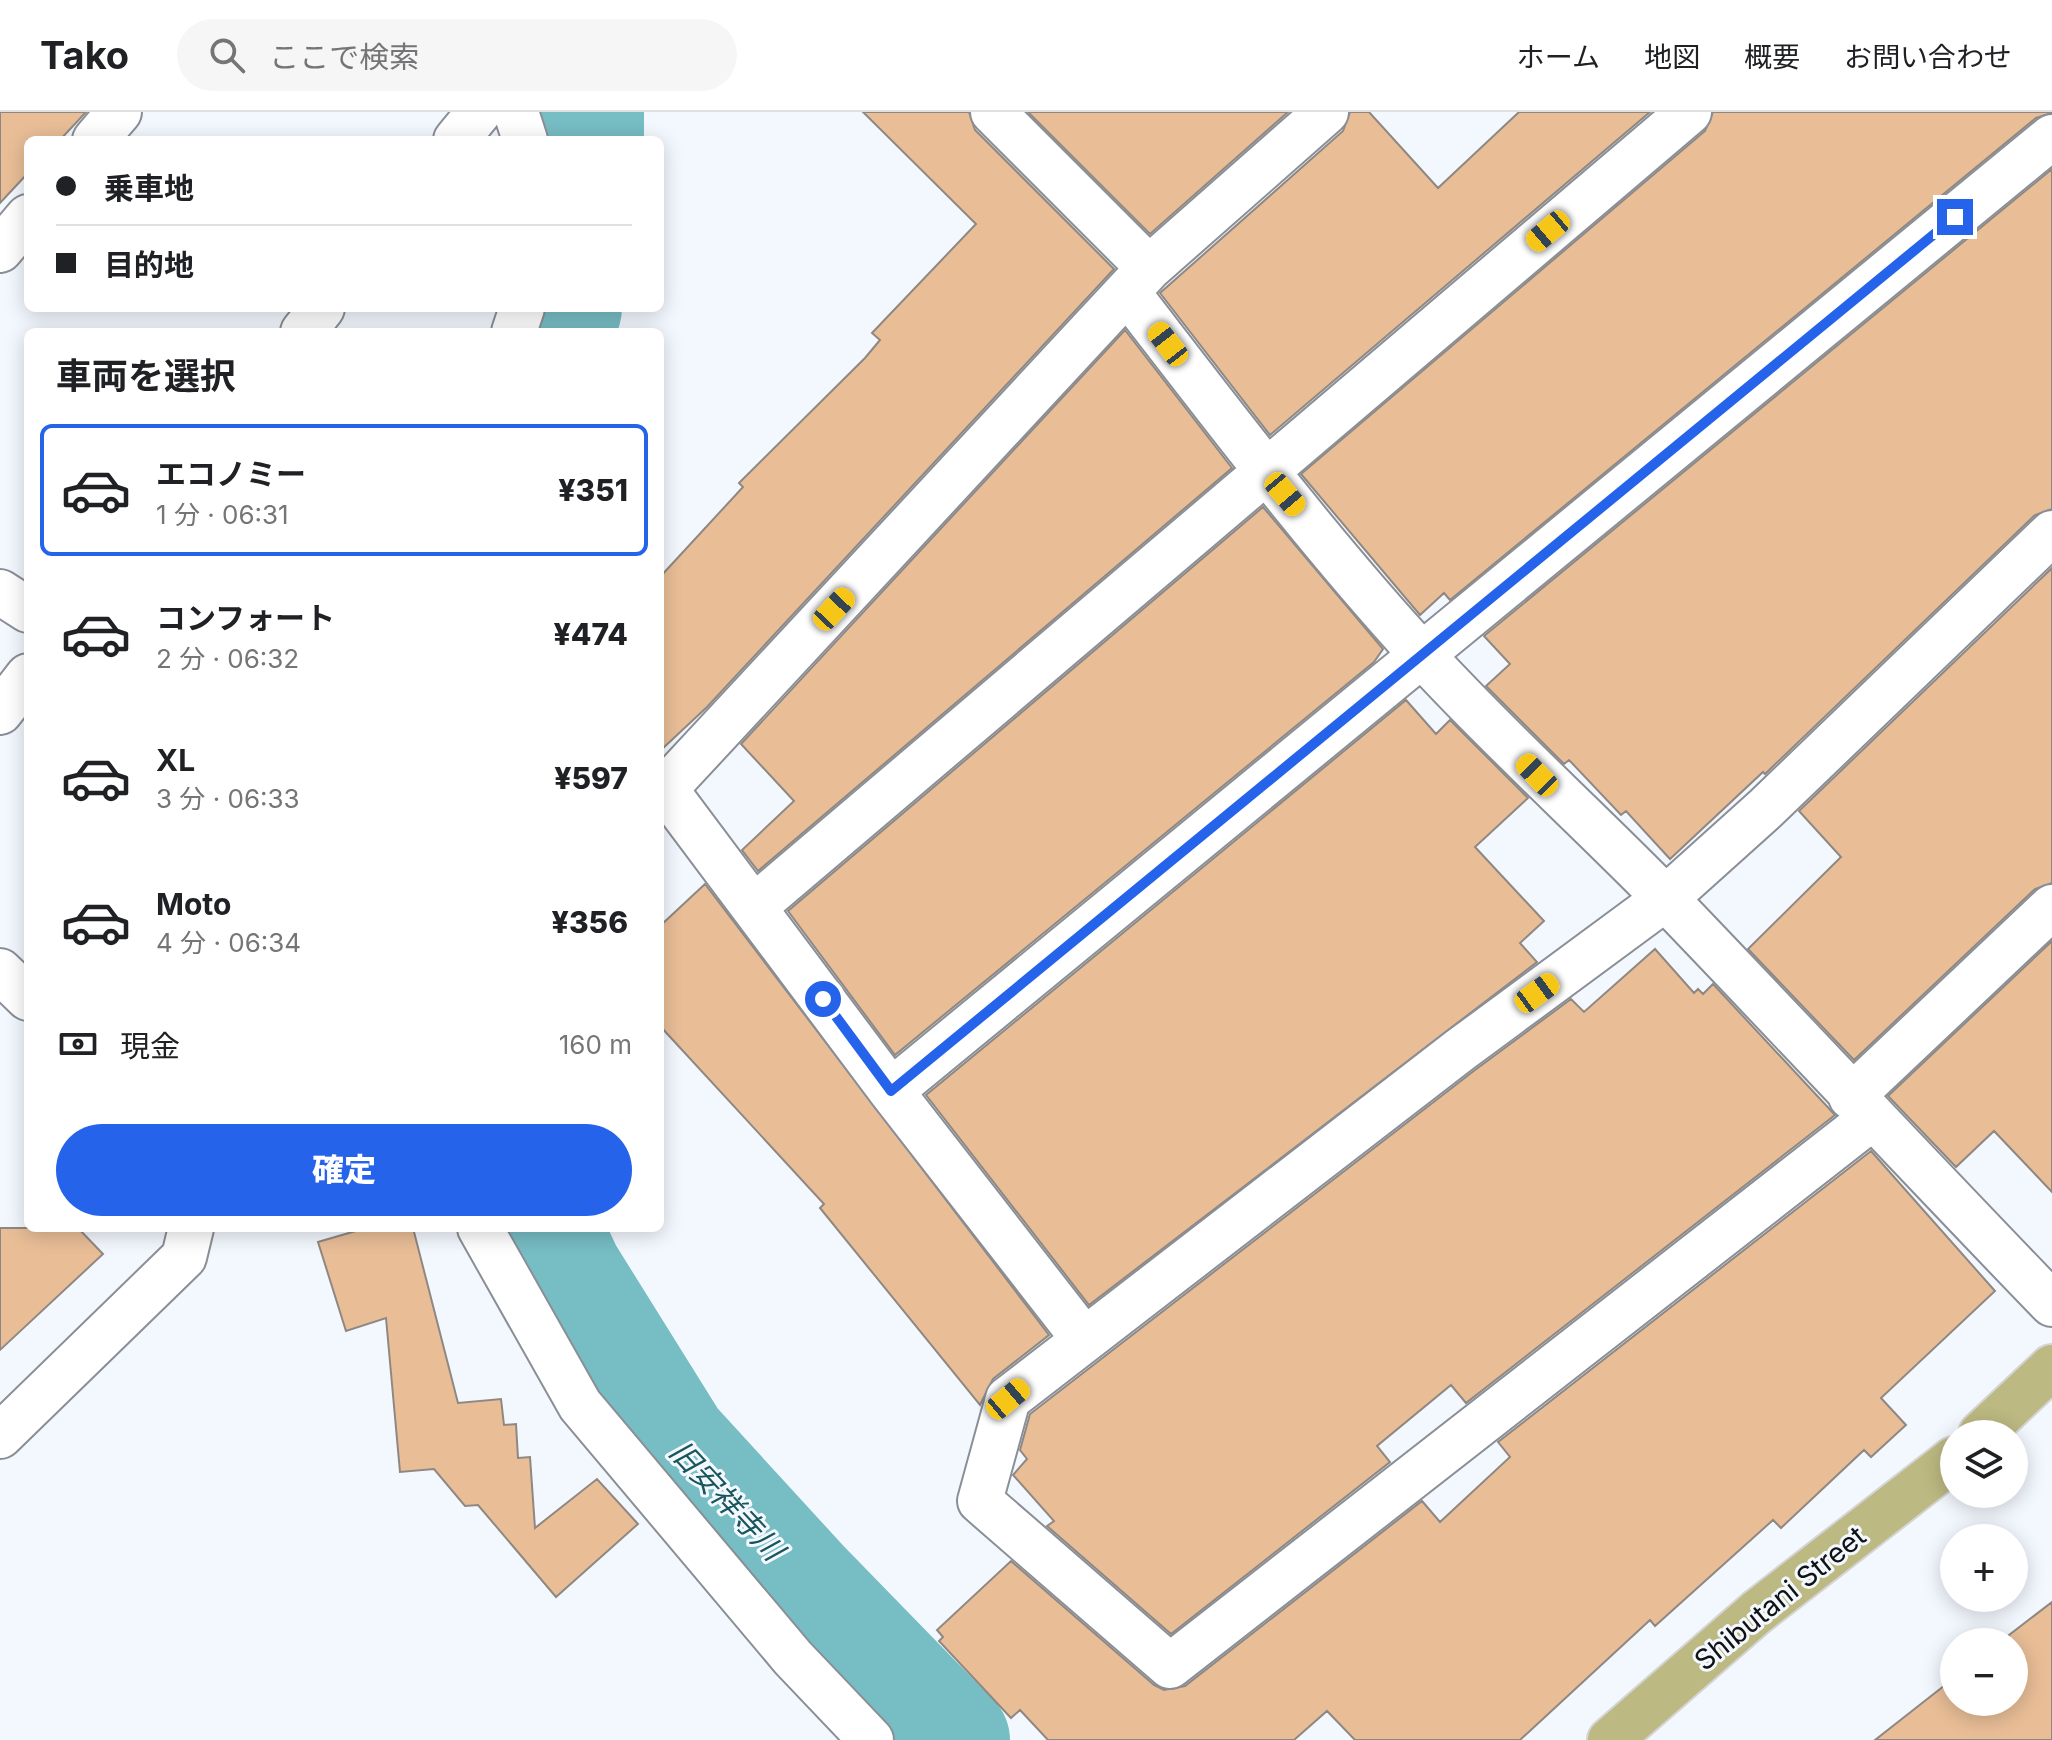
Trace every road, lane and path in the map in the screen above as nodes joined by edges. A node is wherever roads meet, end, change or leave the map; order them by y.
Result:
1 (119, 112) edge
2 (479, 112) edge
3 (516, 112) edge
4 (993, 112) edge
5 (1325, 112) edge
6 (1689, 112) edge
7 (98, 136) edge
8 (459, 136) edge
9 (524, 136) edge
10 (2052, 137) edge
11 (24, 222) edge
12 (0, 250) edge
13 (1139, 281) junction
14 (319, 312) edge
15 (306, 328) edge
16 (1265, 470) junction
17 (2052, 533) edge
18 (0, 592) edge
19 (24, 607) edge
20 (1423, 656) junction
21 (24, 681) edge
22 (0, 712) edge
23 (1666, 898) junction
24 (754, 907) junction
25 (2052, 907) edge
26 (891, 1091) junction
27 (1862, 1108) junction
28 (190, 1232) edge
29 (482, 1232) edge
30 (2052, 1304) edge
31 (1083, 1338) junction
32 (2052, 1367) edge
33 (1996, 1420) edge
34 (0, 1436) edge
35 (1940, 1470) edge
36 (871, 1740) edge
37 (1610, 1740) edge

1 - 7 street
2 - 8 street
3 - 9 street
4 - 13 street
5 - 13 street
6 - 16 street
10 - 20 street
11 - 12 street
13 - 16 street
13 - 24 street
14 - 15 street
16 - 20 street
16 - 24 street
17 - 23 street
18 - 19 street
20 - 23 street
20 - 26 street
21 - 22 street
23 - 27 street
23 - 31 street
24 - 26 street
25 - 27 street
26 - 31 street
27 - 30 street
27 - 31 street
28 - 34 street
29 - 36 street
32 - 33 main road
35 - 37 main road, Shibutani Street

